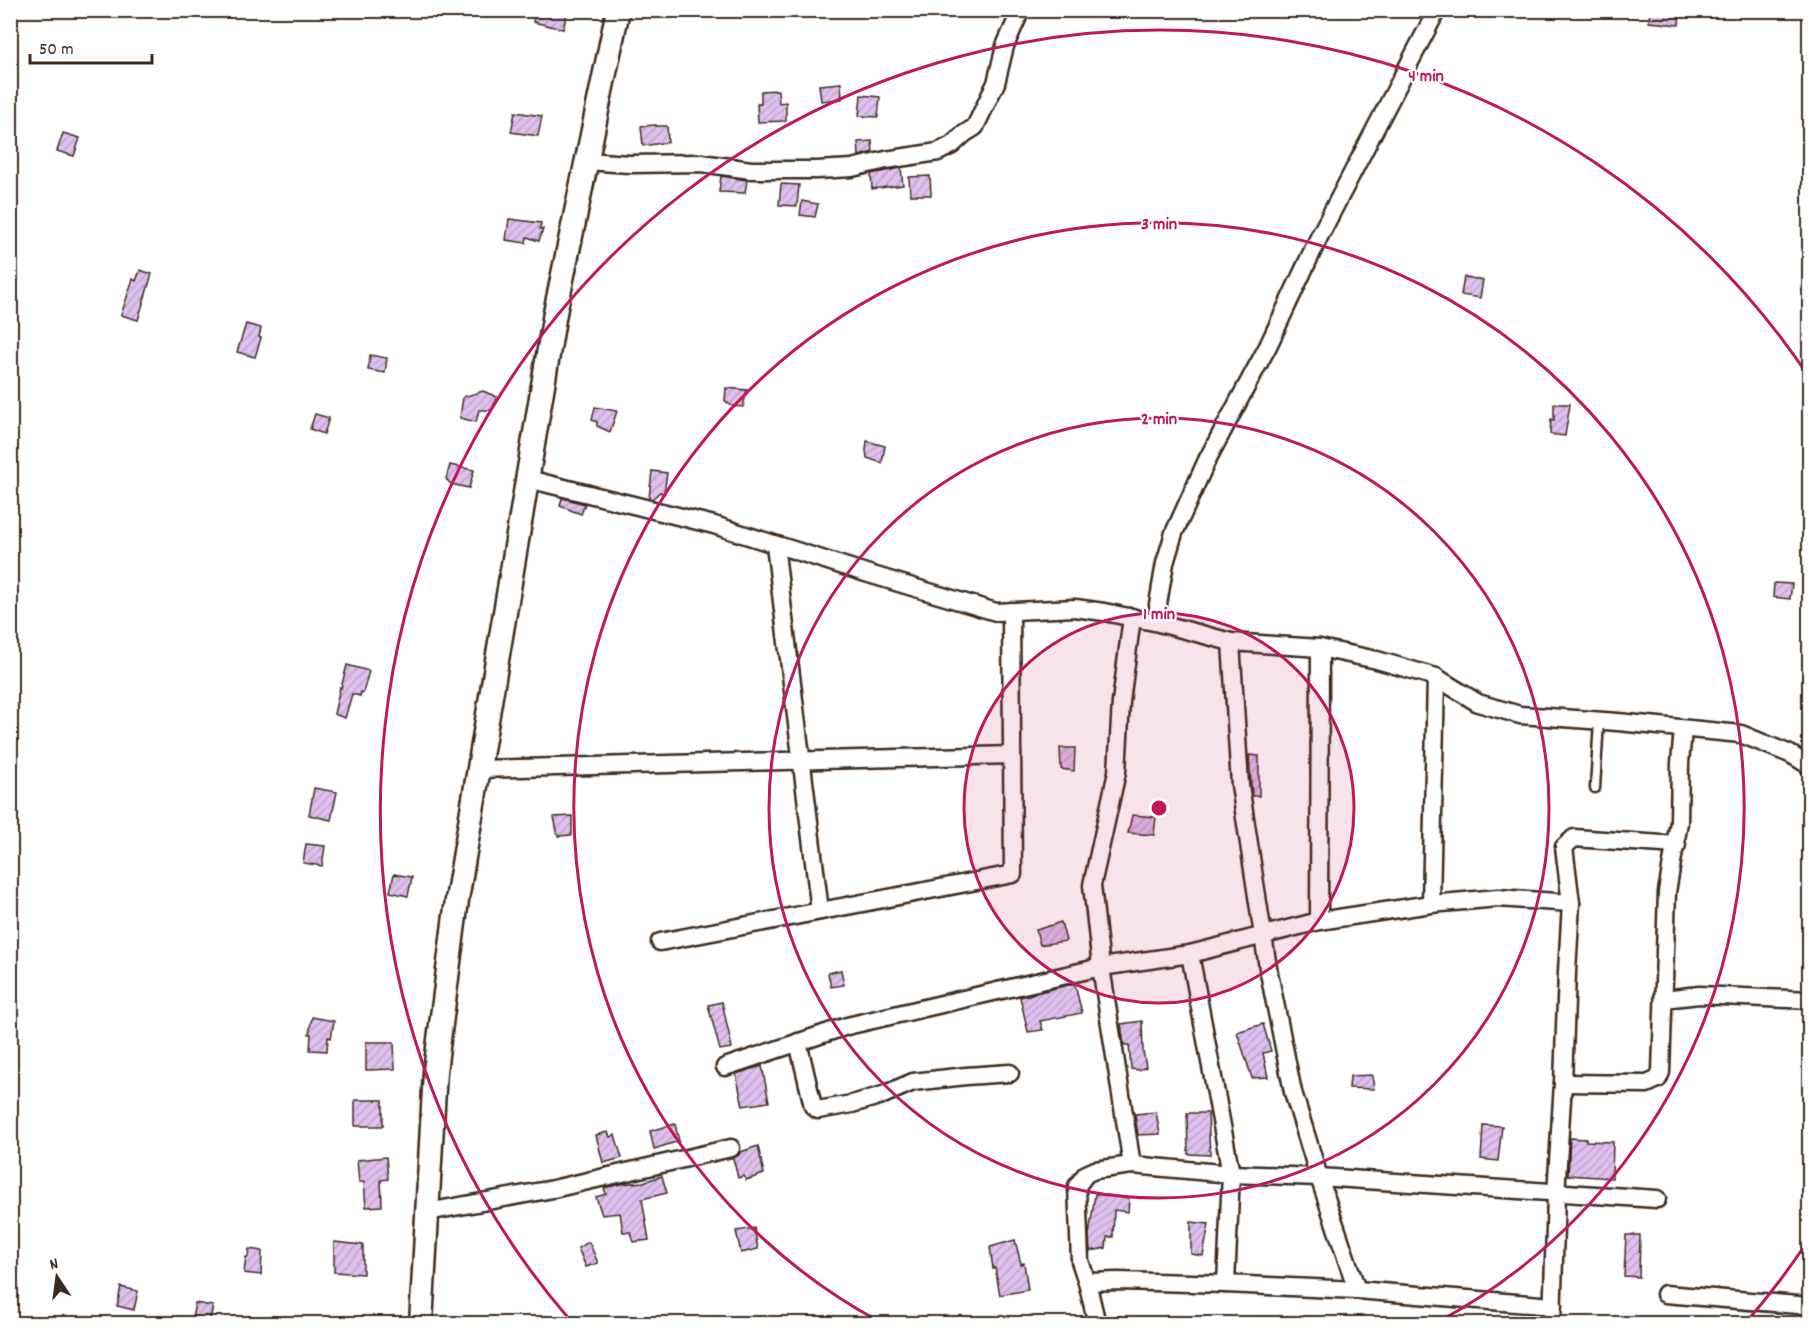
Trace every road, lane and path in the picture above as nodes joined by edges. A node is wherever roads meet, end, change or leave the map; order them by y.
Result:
1 (618, 10) edge
2 (1021, 10) edge
3 (1437, 10) edge
4 (586, 161) junction
5 (528, 479) junction
6 (775, 545) junction
7 (1011, 611) junction
8 (1132, 617) junction
9 (1159, 623) junction
10 (1231, 642) junction
11 (1320, 648) junction
12 (1436, 677) junction
13 (1599, 721) junction
14 (1683, 729) junction
15 (1012, 755) junction
16 (801, 760) junction
17 (1809, 766) edge
18 (478, 769) junction
19 (1595, 788) dead end
20 (1677, 845) junction
21 (1571, 903) junction
22 (1431, 904) junction
23 (820, 911) junction
24 (1319, 921) junction
25 (1264, 936) junction
26 (660, 942) dead end
27 (1190, 954) junction
28 (1101, 967) junction
29 (1664, 999) junction
30 (1809, 1000) edge
31 (798, 1042) junction
32 (726, 1067) dead end
33 (1010, 1073) dead end
34 (1563, 1083) junction
35 (731, 1148) dead end
36 (1132, 1165) junction
37 (1231, 1174) junction
38 (1319, 1177) junction
39 (1556, 1194) junction
40 (1658, 1199) dead end
41 (427, 1212) junction
42 (1087, 1282) junction
43 (1226, 1284) junction
44 (1357, 1290) junction
45 (1665, 1294) dead end
46 (1553, 1306) junction
47 (1809, 1306) edge
48 (421, 1323) edge
49 (1098, 1323) edge
50 (1552, 1323) edge

1 - 4 street
2 - 4 street
3 - 9 street
4 - 5 street
5 - 6 street
5 - 18 street
6 - 7 street
6 - 16 street
7 - 8 street
7 - 15 street
8 - 9 street
8 - 28 street
9 - 10 street
10 - 11 street
10 - 25 street
11 - 12 street
11 - 24 street
12 - 13 street
12 - 22 street
13 - 14 street
13 - 19 lane
14 - 17 street
14 - 20 street
15 - 16 street
15 - 23 street
16 - 18 street
16 - 23 street
18 - 41 street
20 - 21 street
20 - 29 street
21 - 22 street
21 - 34 street
22 - 24 street
23 - 26 street
24 - 25 street
25 - 27 street
25 - 38 street
27 - 28 street
27 - 37 street
28 - 31 street
28 - 36 street
29 - 30 street
29 - 34 street
31 - 32 street
31 - 33 street
34 - 39 street
35 - 41 street
36 - 37 street
36 - 42 street
37 - 38 street
37 - 43 street
38 - 39 street
38 - 44 street
39 - 40 street
39 - 46 street
41 - 48 street
42 - 43 street
42 - 49 street
43 - 44 street
44 - 46 street
45 - 47 street
46 - 50 street

